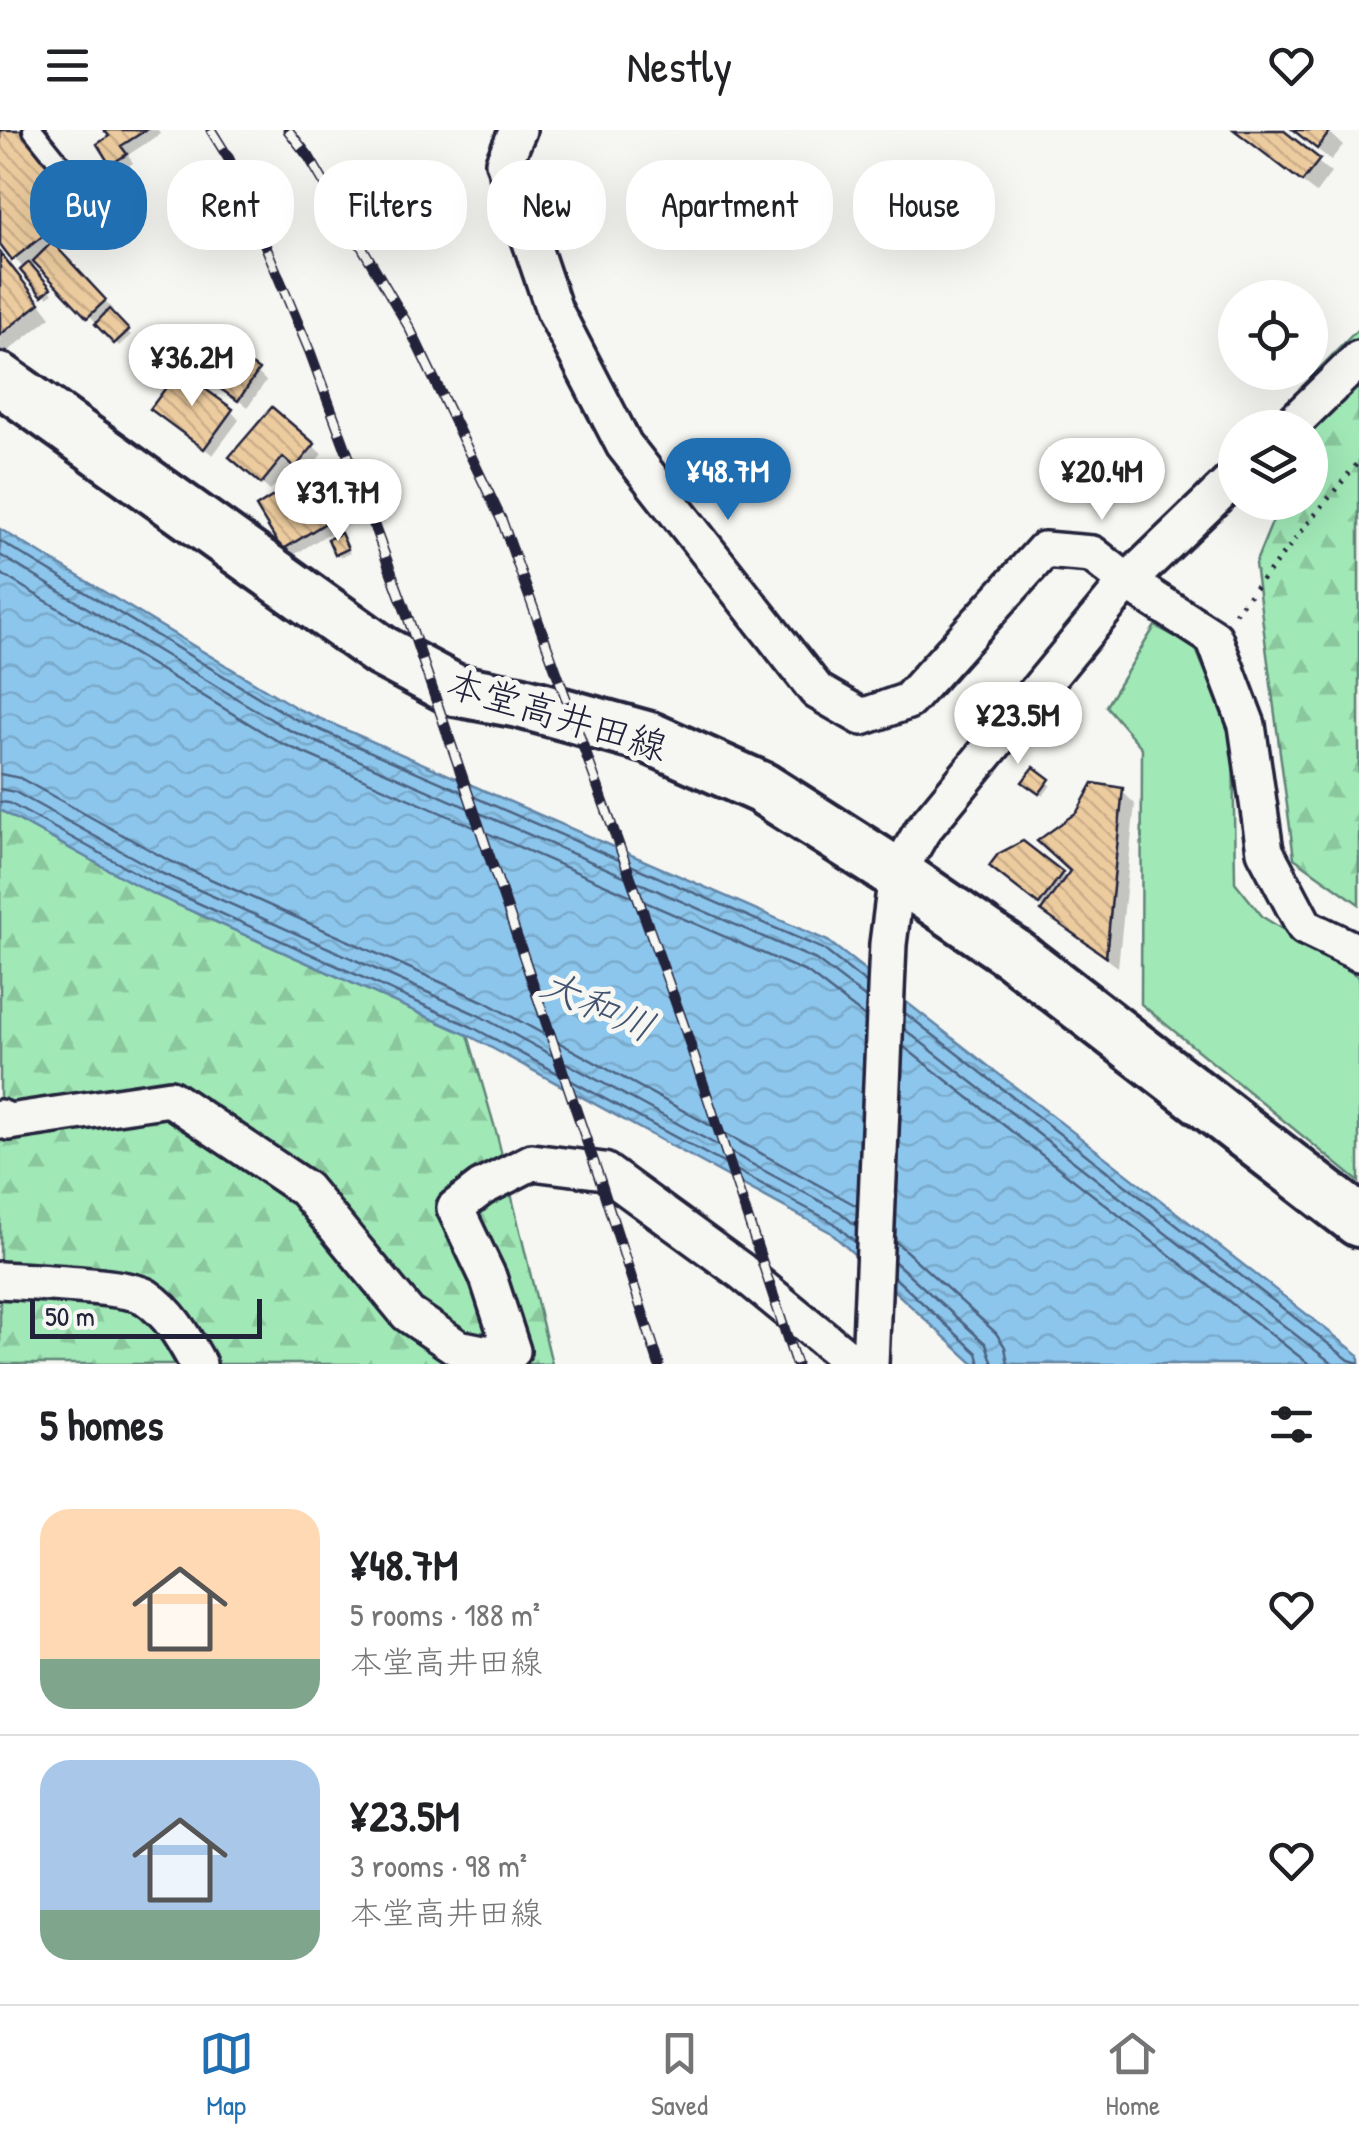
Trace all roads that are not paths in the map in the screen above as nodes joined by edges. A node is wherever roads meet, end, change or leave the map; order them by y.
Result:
1 (33, 130) edge
2 (518, 130) edge
3 (57, 160) edge
4 (1359, 359) edge
5 (0, 380) edge
6 (1307, 410) edge
7 (1218, 494) edge
8 (1127, 582) junction
9 (898, 874) junction
10 (1359, 953) edge
11 (0, 1118) edge
12 (1359, 1222) edge
13 (0, 1280) edge
14 (866, 1359) edge
15 (198, 1364) edge

1 - 3 lane
2 - 8 street
4 - 6 street
5 - 9 main road, 本堂高井田線
7 - 8 street
8 - 9 street
8 - 10 street
9 - 12 main road, 本堂高井田線
9 - 14 street
11 - 14 street
13 - 15 street

